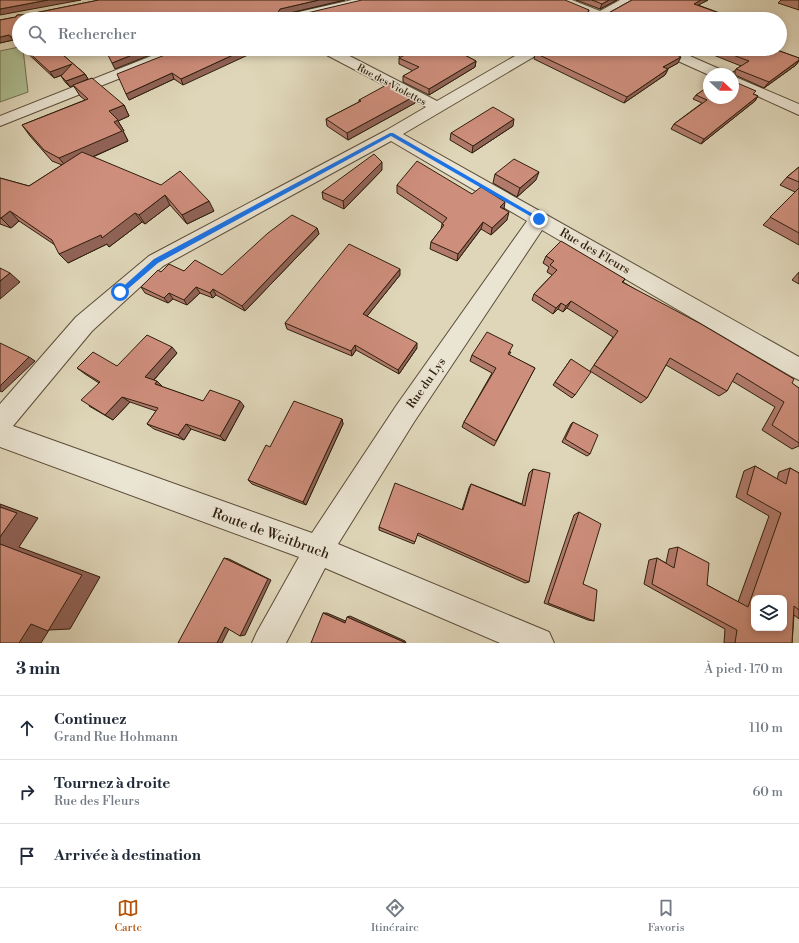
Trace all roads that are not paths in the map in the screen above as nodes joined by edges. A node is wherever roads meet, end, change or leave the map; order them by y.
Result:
1 (367, 0) edge
2 (562, 0) edge
3 (629, 0) edge
4 (315, 12) edge
5 (585, 12) edge
6 (607, 12) edge
7 (163, 56) edge
8 (339, 56) edge
9 (525, 56) edge
10 (679, 56) edge
11 (706, 68) edge
12 (739, 83) edge
13 (437, 107) junction
14 (799, 110) edge
15 (0, 121) edge
16 (391, 134) junction
17 (539, 219) junction
18 (799, 369) edge
19 (0, 423) edge
20 (0, 434) edge
21 (318, 550) junction
22 (268, 643) edge
23 (538, 643) edge

1 - 4 street
2 - 5 street
3 - 6 street
7 - 15 street
8 - 13 street, Rue des Violettes
9 - 13 street
10 - 11 street
12 - 14 street
13 - 16 street
16 - 17 street, Rue des Fleurs
16 - 19 street
17 - 18 street, Rue des Fleurs
17 - 21 street, Rue du Lys
20 - 21 street, Route de Weitbruch
21 - 22 street, Rue du Lys
21 - 23 street, Route de Weitbruch

